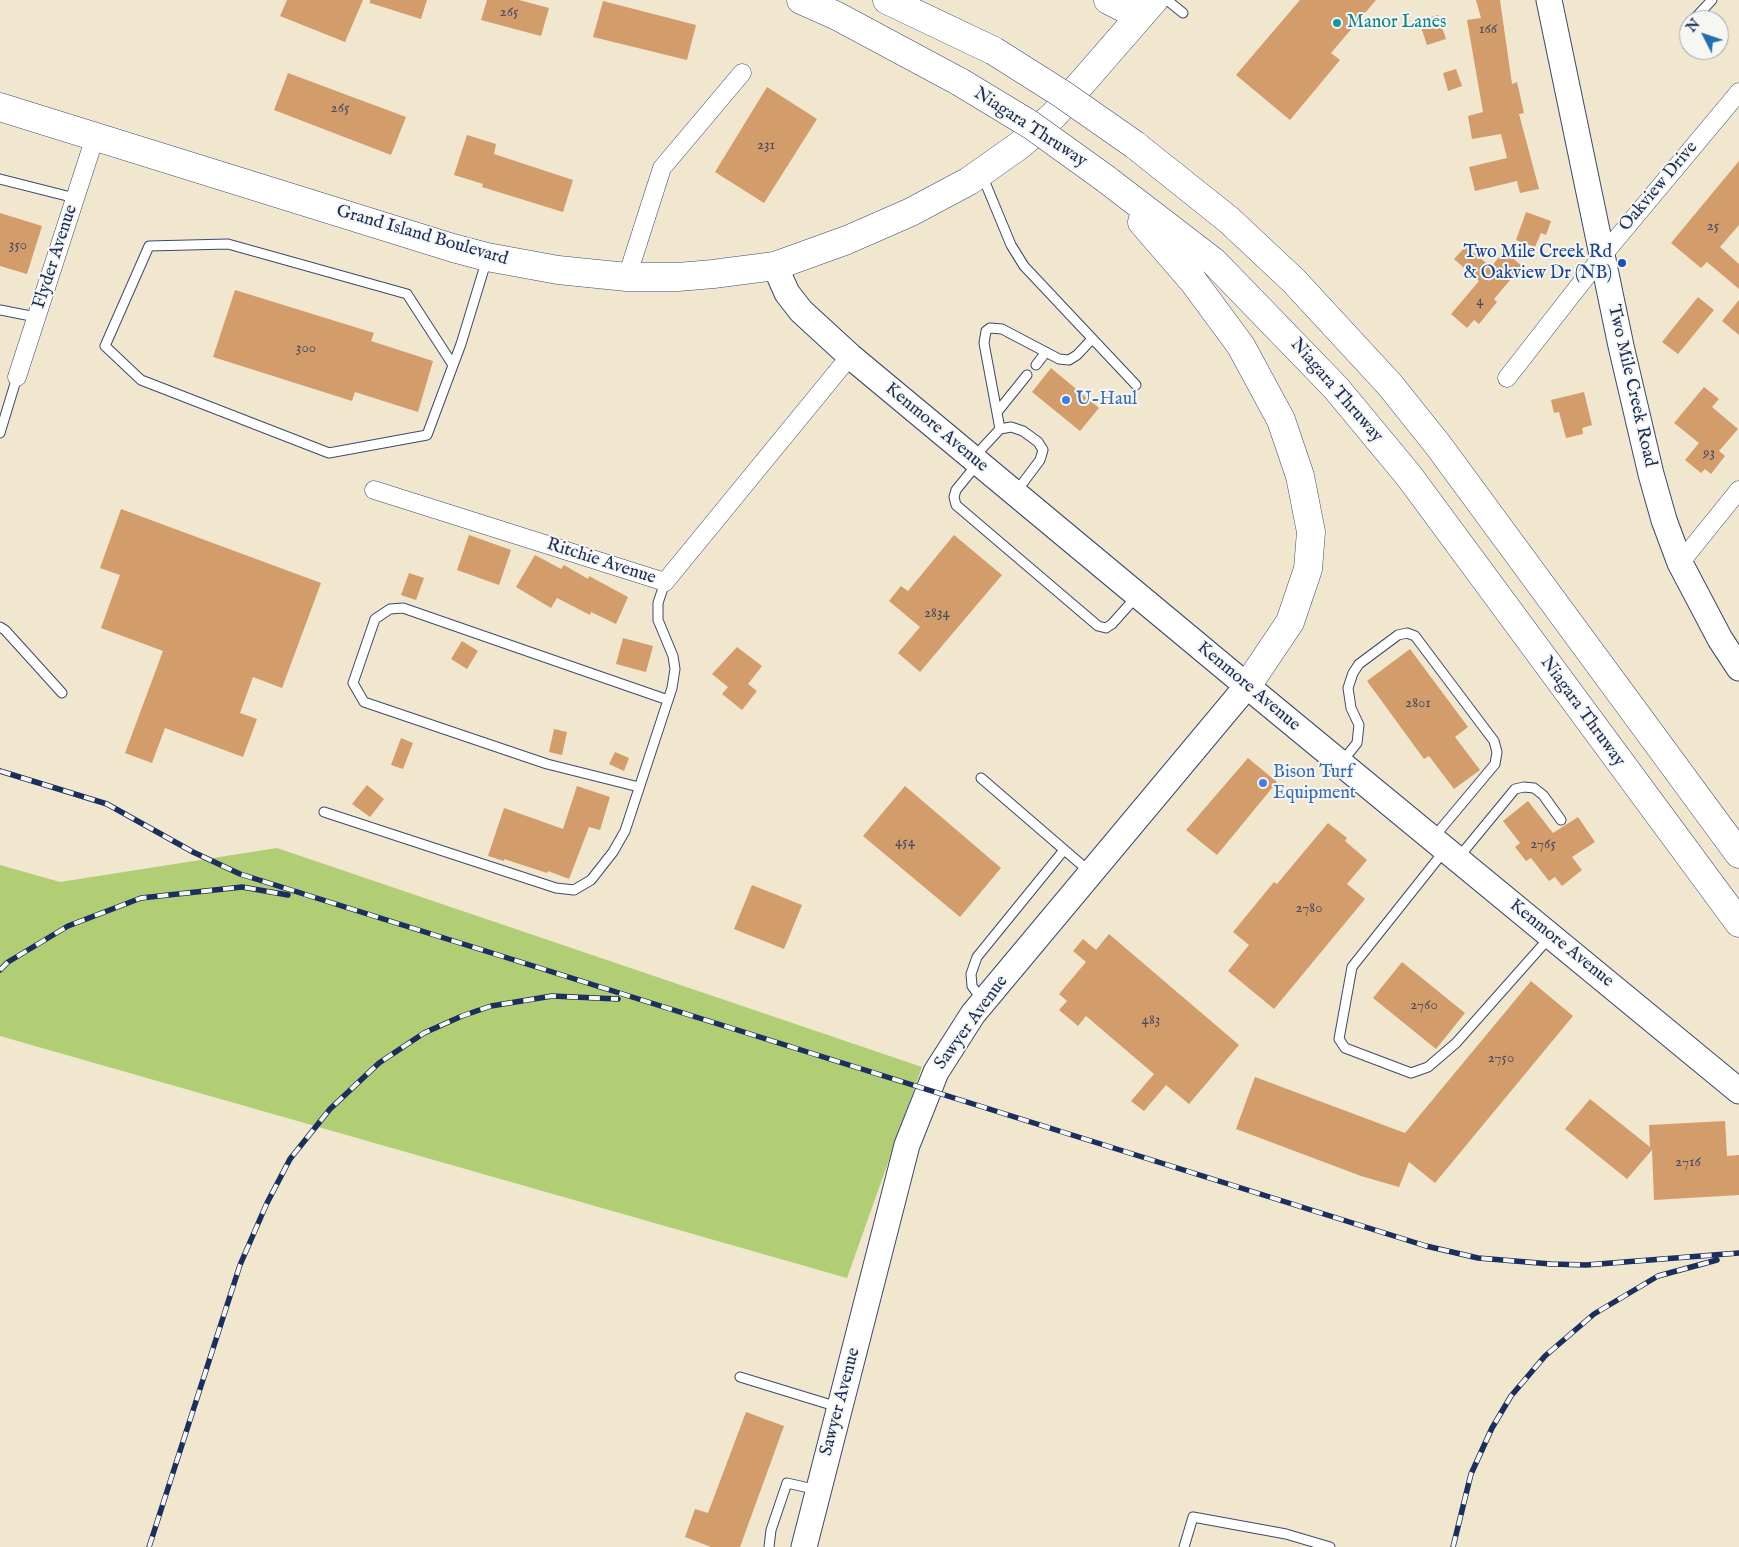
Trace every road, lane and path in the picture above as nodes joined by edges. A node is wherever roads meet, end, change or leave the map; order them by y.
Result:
1 (801, 0) edge
2 (887, 0) edge
3 (921, 0) edge
4 (1108, 0) edge
5 (1167, 0) edge
6 (1549, 0) edge
7 (1712, 0) edge
8 (1147, 8) edge
9 (1703, 10) edge
10 (1184, 13) dead end
11 (994, 51) junction
12 (742, 73) dead end
13 (1739, 92) edge
14 (0, 108) edge
15 (94, 137) junction
16 (981, 172) junction
17 (0, 179) edge
18 (1106, 179) junction
19 (75, 198) junction
20 (1603, 255) junction
21 (488, 257) junction
22 (775, 266) junction
23 (626, 277) junction
24 (0, 310) edge
25 (36, 317) junction
26 (1092, 339) junction
27 (1046, 352) junction
28 (850, 356) junction
29 (453, 365) junction
30 (1036, 365) dead end
31 (1027, 375) dead end
32 (17, 377) joint
33 (1507, 378) dead end
34 (1136, 385) dead end
35 (998, 411) junction
36 (3, 413) edge
37 (1000, 429) junction
38 (0, 433) edge
39 (976, 461) junction
40 (374, 490) dead end
41 (1739, 490) edge
42 (1015, 493) junction
43 (1680, 563) junction
44 (665, 582) junction
45 (1138, 596) junction
46 (0, 627) edge
47 (1739, 668) edge
48 (1246, 686) junction
49 (62, 692) dead end
50 (668, 700) junction
51 (1341, 764) junction
52 (981, 778) dead end
53 (639, 787) junction
54 (324, 812) dead end
55 (1561, 820) dead end
56 (1445, 849) junction
57 (1064, 850) junction
58 (1739, 854) edge
59 (1091, 873) junction
60 (1739, 923) edge
61 (1551, 936) junction
62 (983, 1003) junction
63 (1739, 1091) edge
64 (740, 1377) dead end
65 (840, 1408) junction
66 (818, 1490) junction
67 (769, 1547) edge
68 (804, 1547) edge
69 (1184, 1547) edge
70 (1330, 1547) edge

1 - 18 main road, Niagara Thruway, bridge
2 - 11 main road
3 - 11 main road
4 - 8 main road
5 - 10 lane
6 - 20 street, Two Mile Creek Road
7 - 9 lane
8 - 16 main road, Grand Island Boulevard
11 - 58 main road, bridge
12 - 23 street
13 - 20 street, Oakview Drive
14 - 15 main road, Grand Island Boulevard
15 - 19 street, Flyder Avenue
15 - 21 main road, Grand Island Boulevard
16 - 22 main road, Grand Island Boulevard
16 - 26 lane
17 - 19 lane
18 - 48 main road
18 - 60 main road, Niagara Thruway
19 - 25 street, Flyder Avenue
20 - 33 street, Oakview Drive
20 - 43 street, Two Mile Creek Road
21 - 23 main road, Grand Island Boulevard
21 - 29 lane
22 - 23 main road, Grand Island Boulevard
22 - 28 street, Kenmore Avenue
24 - 25 lane
25 - 32 street, Flyder Avenue
26 - 27 lane
26 - 34 lane
27 - 30 lane
27 - 35 lane
28 - 39 street, Kenmore Avenue
28 - 44 street, Ritchie Avenue
29 - 29 lane
31 - 35 lane
32 - 36 lane
35 - 37 lane
36 - 38 lane
37 - 39 lane
37 - 42 lane
39 - 42 street, Kenmore Avenue
39 - 45 lane
40 - 44 street, Ritchie Avenue
41 - 43 street
42 - 45 street, Kenmore Avenue
43 - 47 street, Two Mile Creek Road
44 - 50 lane
45 - 48 street, Kenmore Avenue
46 - 49 lane
48 - 51 street, Kenmore Avenue
48 - 59 street, Sawyer Avenue
50 - 53 lane
50 - 53 lane
51 - 56 street, Kenmore Avenue
51 - 56 lane
52 - 57 lane
53 - 54 lane
55 - 56 lane
56 - 61 street, Kenmore Avenue
56 - 61 lane
57 - 59 lane
57 - 62 lane
59 - 62 street, Sawyer Avenue
61 - 63 street, Kenmore Avenue
62 - 65 street, Sawyer Avenue
64 - 65 lane
65 - 66 street, Sawyer Avenue
66 - 67 lane
66 - 68 street, Sawyer Avenue
69 - 70 lane

